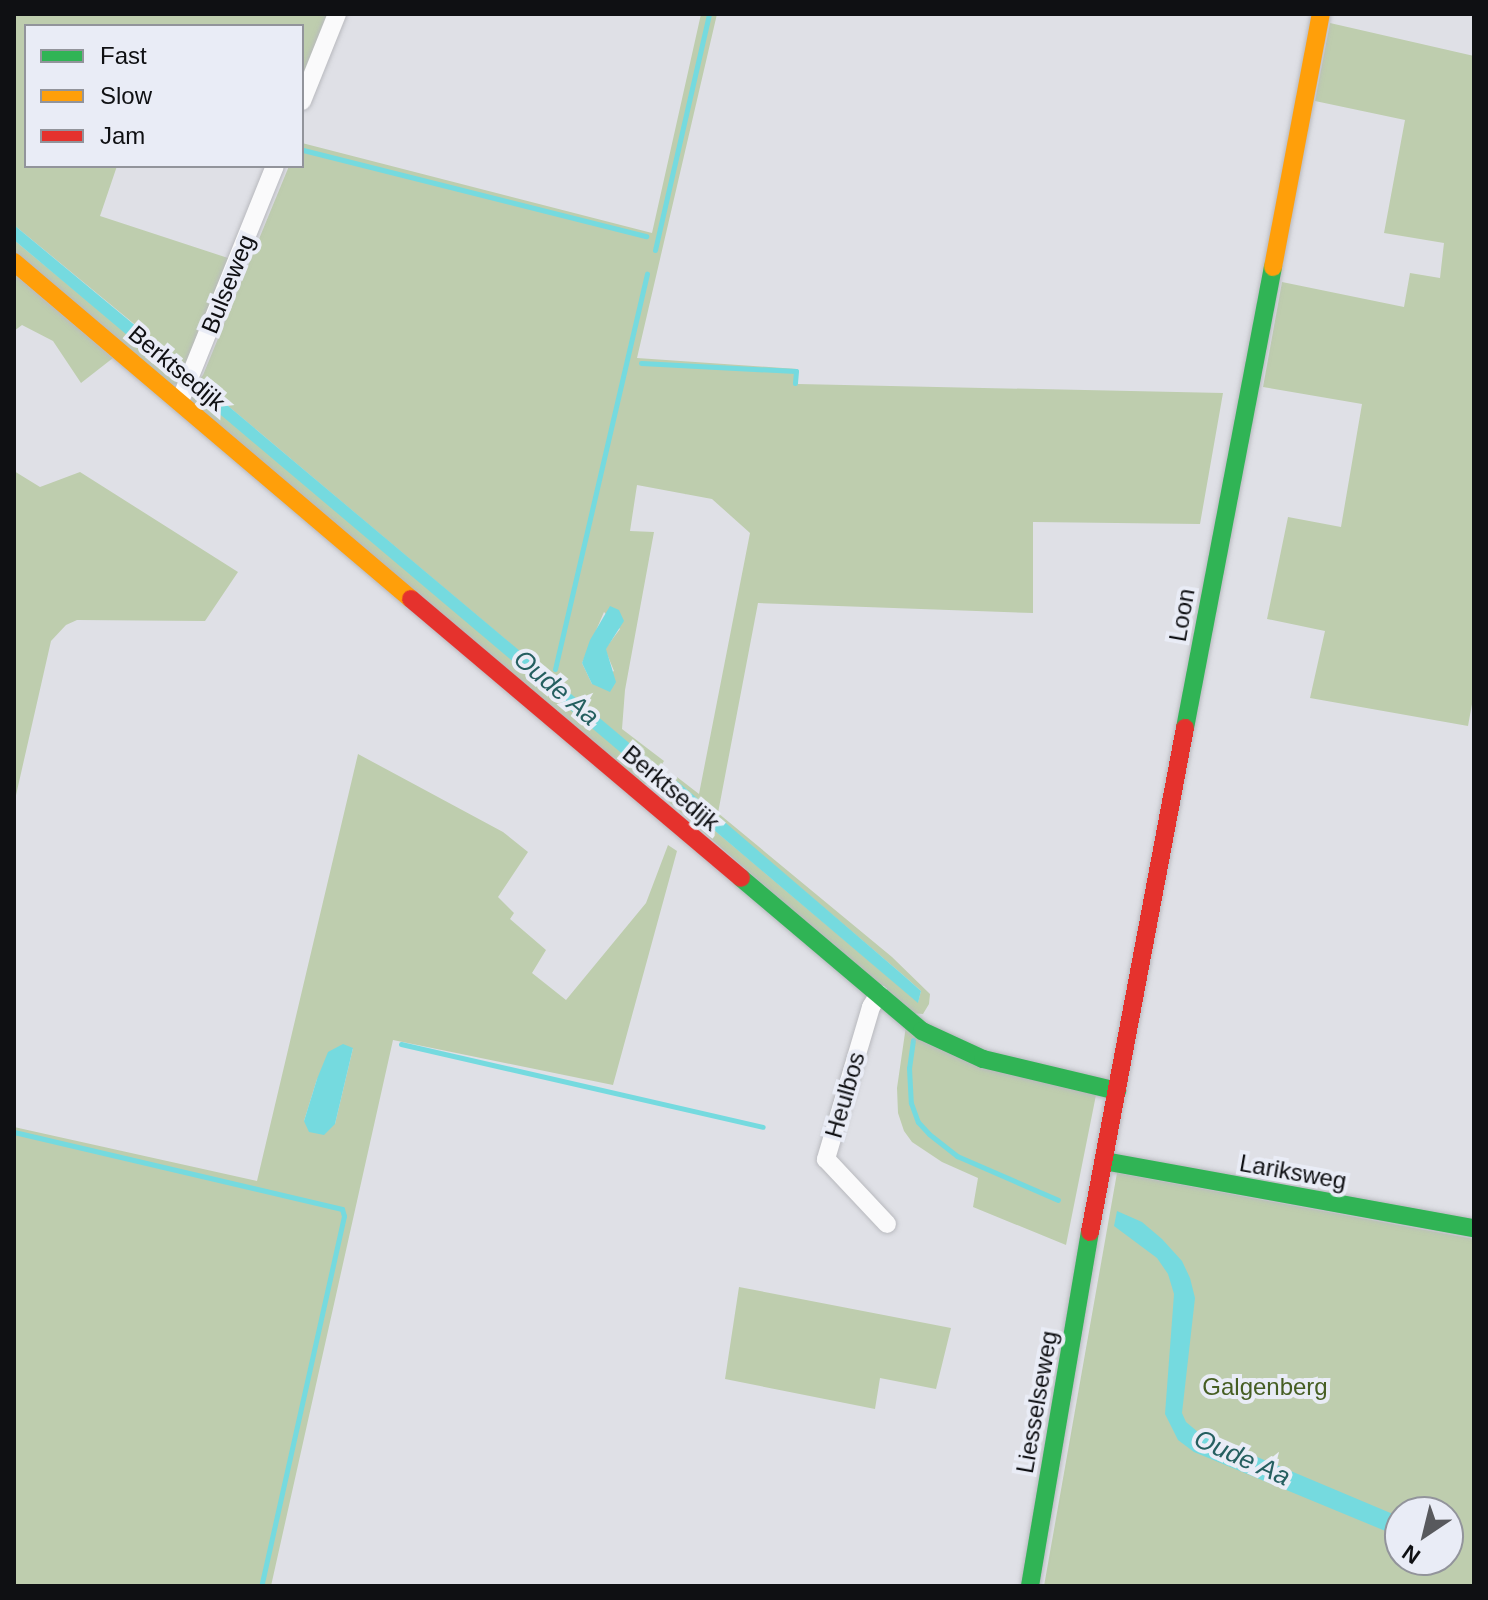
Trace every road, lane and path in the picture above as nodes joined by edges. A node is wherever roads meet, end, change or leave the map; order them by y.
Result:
1 (337, 14) edge
2 (1321, 14) edge
3 (304, 96) edge
4 (274, 168) edge
5 (14, 262) edge
6 (180, 401) junction
7 (879, 994) junction
8 (1117, 1091) junction
9 (1104, 1161) junction
10 (887, 1224) dead end
11 (1091, 1225) joint
12 (1474, 1228) edge
13 (1030, 1586) edge

1 - 3 street
2 - 8 street, Loon
4 - 6 street, Bulseweg
5 - 6 street, Berktsedijk
6 - 7 street, Berktsedijk
7 - 8 street, Berktsedijk
7 - 10 street, Heulbos
8 - 9 street, Loon
9 - 11 street, Loon
9 - 12 street, Lariksweg
11 - 13 street, Liesselseweg

